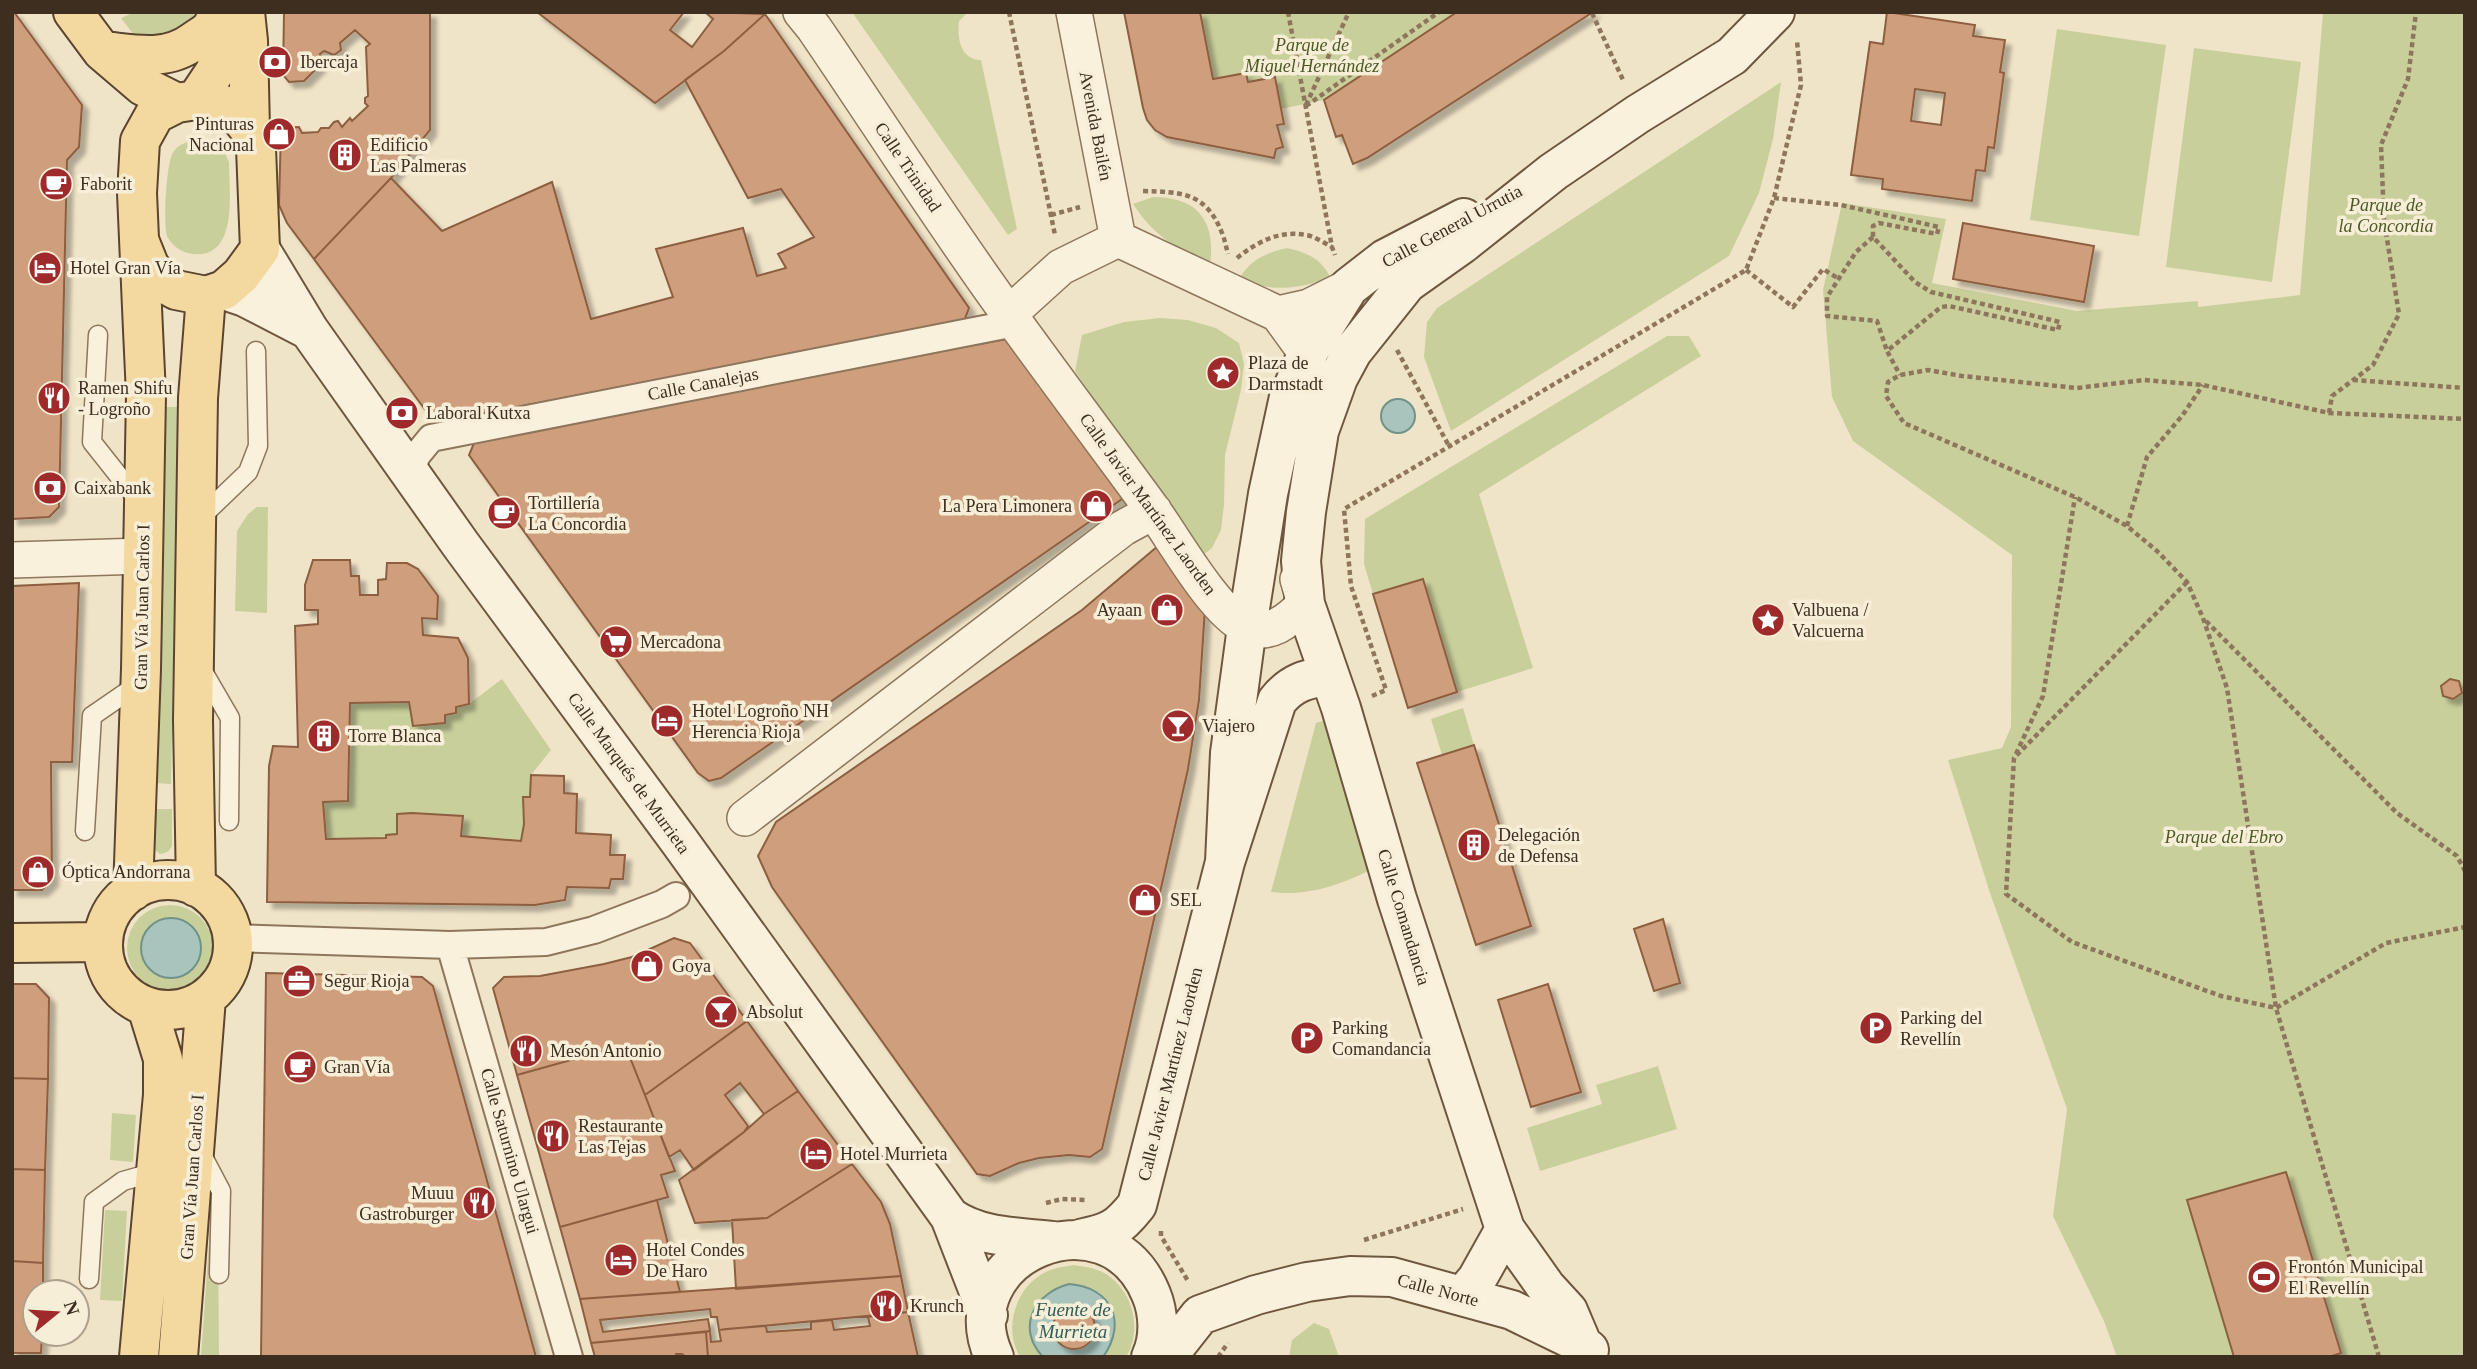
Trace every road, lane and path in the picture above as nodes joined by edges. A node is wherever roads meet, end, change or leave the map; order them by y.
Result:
1 (73, 12) edge
2 (218, 12) edge
3 (227, 12) edge
4 (245, 12) edge
5 (801, 12) edge
6 (1009, 12) edge
7 (1074, 12) edge
8 (1289, 12) edge
9 (1349, 12) edge
10 (1439, 12) edge
11 (2416, 12) edge
12 (1592, 13) edge
13 (1786, 25) edge
14 (102, 51) junction
15 (186, 102) junction
16 (1306, 106) junction
17 (1637, 114) junction
18 (250, 130) junction
19 (139, 170) junction
20 (1553, 172) junction
21 (1774, 198) junction
22 (1111, 199) junction
23 (1051, 215) junction
24 (1873, 237) junction
25 (1118, 239) junction
26 (139, 240) junction
27 (1332, 247) junction
28 (260, 249) junction
29 (1061, 267) junction
30 (1746, 270) junction
31 (1839, 279) junction
32 (1349, 288) junction
33 (215, 293) junction
34 (1278, 314) junction
35 (1012, 318) junction
36 (1377, 321) junction
37 (309, 330) junction
38 (98, 335) dead end
39 (256, 351) dead end
40 (1887, 352) junction
41 (1307, 354) junction
42 (1900, 375) junction
43 (2353, 380) junction
44 (2203, 385) junction
45 (2465, 388) edge
46 (2329, 414) junction
47 (2465, 419) edge
48 (1449, 446) junction
49 (410, 472) junction
50 (2075, 497) junction
51 (144, 507) junction
52 (1154, 511) junction
53 (197, 521) junction
54 (2127, 526) junction
55 (143, 556) junction
56 (12, 560) edge
57 (2187, 582) junction
58 (1305, 604) junction
59 (2203, 618) junction
60 (1247, 627) junction
61 (194, 654) junction
62 (1329, 675) junction
63 (140, 683) junction
64 (1366, 698) dead end
65 (2014, 758) junction
66 (745, 818) dead end
67 (229, 821) dead end
68 (85, 831) dead end
69 (1225, 862) junction
70 (2465, 872) edge
71 (196, 887) junction
72 (132, 891) junction
73 (676, 896) dead end
74 (2465, 927) edge
75 (234, 938) junction
76 (103, 942) junction
77 (12, 943) edge
78 (450, 945) junction
79 (206, 998) junction
80 (147, 1007) junction
81 (2276, 1008) junction
82 (195, 1141) junction
83 (155, 1172) junction
84 (1039, 1204) dead end
85 (1137, 1205) junction
86 (950, 1217) junction
87 (1505, 1229) junction
88 (1067, 1240) junction
89 (219, 1274) dead end
90 (89, 1278) edge
91 (1463, 1296) junction
92 (988, 1315) junction
93 (1200, 1315) junction
94 (1589, 1350) edge
95 (139, 1357) edge
96 (178, 1357) edge
97 (569, 1357) edge
98 (994, 1357) edge
99 (1151, 1357) edge
100 (1167, 1357) edge
101 (2379, 1357) edge

1 - 14 main road
2 - 14 main road
3 - 15 main road
4 - 18 main road
5 - 35 street, Calle Trinidad
6 - 23 path
7 - 22 street, Avenida Bailén
8 - 16 path
9 - 16 path
10 - 16 path
11 - 43 path
12 - 17 path
13 - 17 main road, Calle General Urrutia
13 - 21 path
14 - 15 main road
14 - 19 main road
15 - 18 main road
15 - 19 main road
16 - 27 path
17 - 20 main road, Calle General Urrutia
18 - 28 main road
19 - 26 main road
20 - 32 main road, Calle General Urrutia
20 - 36 main road, Calle General Urrutia
21 - 24 path
21 - 30 path
22 - 23 path
22 - 25 street, Avenida Bailén
22 - 27 path
23 - 29 path
24 - 31 path
24 - 40 path
25 - 29 street
25 - 34 street
26 - 33 main road
26 - 51 main road, Gran Vía Juan Carlos I
27 - 32 path
28 - 33 main road
28 - 37 main road, Calle Marqués de Murrieta
29 - 35 street
30 - 31 path
30 - 48 path
31 - 40 path
32 - 34 street
32 - 41 main road, Calle General Urrutia
33 - 37 main road, Calle Marqués de Murrieta
33 - 53 main road
34 - 41 street
35 - 49 street, Calle Canalejas
35 - 52 street, Calle Javier Martínez Laorden
36 - 48 path
36 - 58 main road, Calle General Urrutia
37 - 49 main road, Calle Marqués de Murrieta
38 - 51 lane
39 - 53 lane
40 - 42 path
41 - 58 street
41 - 60 main road
42 - 44 path
42 - 50 path
43 - 45 path
43 - 46 path
44 - 46 path
44 - 54 path
46 - 47 path
48 - 64 path
49 - 86 main road, Calle Marqués de Murrieta
50 - 54 path
50 - 65 path
51 - 55 main road, Gran Vía Juan Carlos I
52 - 60 street, Calle Javier Martínez Laorden
52 - 66 street
53 - 61 main road
54 - 57 path
55 - 56 street
55 - 63 main road, Gran Vía Juan Carlos I
57 - 59 path
57 - 65 path
58 - 60 street
58 - 62 main road, Calle Comandancia
59 - 70 path
59 - 81 path
60 - 69 main road, Calle Javier Martínez Laorden
61 - 67 lane
61 - 71 main road
62 - 69 main road, Calle Javier Martínez Laorden
62 - 87 main road, Calle Comandancia
63 - 68 lane
63 - 72 main road, Gran Vía Juan Carlos I
65 - 81 path
69 - 85 main road, Calle Javier Martínez Laorden
71 - 72 main road
71 - 75 main road
72 - 76 main road
73 - 78 street
74 - 81 path
75 - 78 street
75 - 79 main road
76 - 77 main road
76 - 80 main road
78 - 97 street, Calle Saturnino Ulargui
79 - 80 main road
79 - 82 main road, Gran Vía Juan Carlos I
80 - 83 main road, Gran Vía Juan Carlos I
81 - 101 path
82 - 89 lane
82 - 96 main road, Gran Vía Juan Carlos I
83 - 90 lane
83 - 95 main road, Gran Vía Juan Carlos I
84 - 85 path
85 - 88 main road
85 - 93 path
86 - 88 main road, Calle Marqués de Murrieta
86 - 92 main road, Calle Marqués de Murrieta
87 - 91 main road
87 - 94 main road, Calle Comandancia
88 - 92 main road
88 - 99 main road
91 - 93 main road, Calle Norte
91 - 94 main road, Calle Norte
92 - 98 main road
93 - 100 main road

